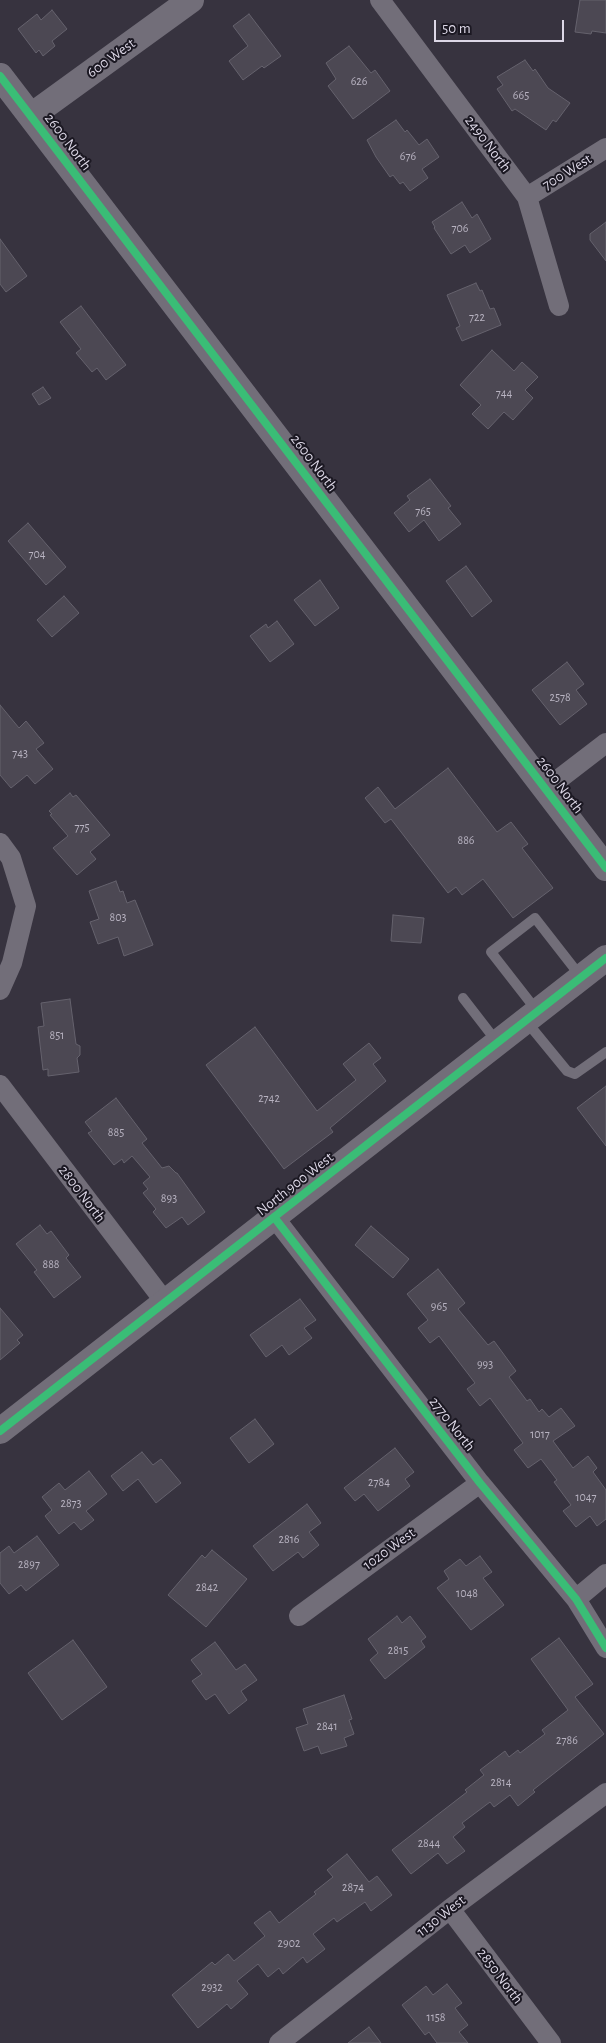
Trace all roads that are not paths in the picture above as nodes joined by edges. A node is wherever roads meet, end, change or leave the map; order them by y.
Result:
1 (191, 0) edge
2 (380, 0) edge
3 (0, 76) edge
4 (31, 116) junction
5 (606, 148) edge
6 (527, 197) junction
7 (559, 306) dead end
8 (606, 743) edge
9 (546, 789) junction
10 (0, 843) edge
11 (606, 868) edge
12 (606, 958) edge
13 (581, 978) junction
14 (0, 990) edge
15 (464, 998) dead end
16 (532, 1016) junction
17 (497, 1043) junction
18 (606, 1052) edge
19 (0, 1085) edge
20 (274, 1217) junction
21 (164, 1302) junction
22 (0, 1431) edge
23 (480, 1483) junction
24 (606, 1574) edge
25 (576, 1599) junction
26 (299, 1616) dead end
27 (606, 1648) edge
28 (606, 1793) edge
29 (450, 1909) junction
30 (279, 2043) edge
31 (551, 2043) edge

1 - 4 street, 600 West
2 - 6 street, 2490 North
3 - 4 street, 2600 North
4 - 9 street, 2600 North
5 - 6 street, 700 West
6 - 7 street, 2490 North
8 - 9 street
9 - 11 street, 2600 North
10 - 14 street
12 - 13 street, North 900 West
13 - 16 street, North 900 West
13 - 16 lane
15 - 17 lane
16 - 17 street, North 900 West
16 - 18 lane
17 - 20 street, North 900 West
19 - 21 street, 2800 North
20 - 21 street, North 900 West
20 - 23 street, 2770 North
21 - 22 street, North 900 West
23 - 25 street, 2770 North
23 - 26 street, 1020 West
24 - 25 street
25 - 27 street, 2770 North
28 - 29 street, 1130 West
29 - 30 street, 1130 West
29 - 31 street, 2850 North

